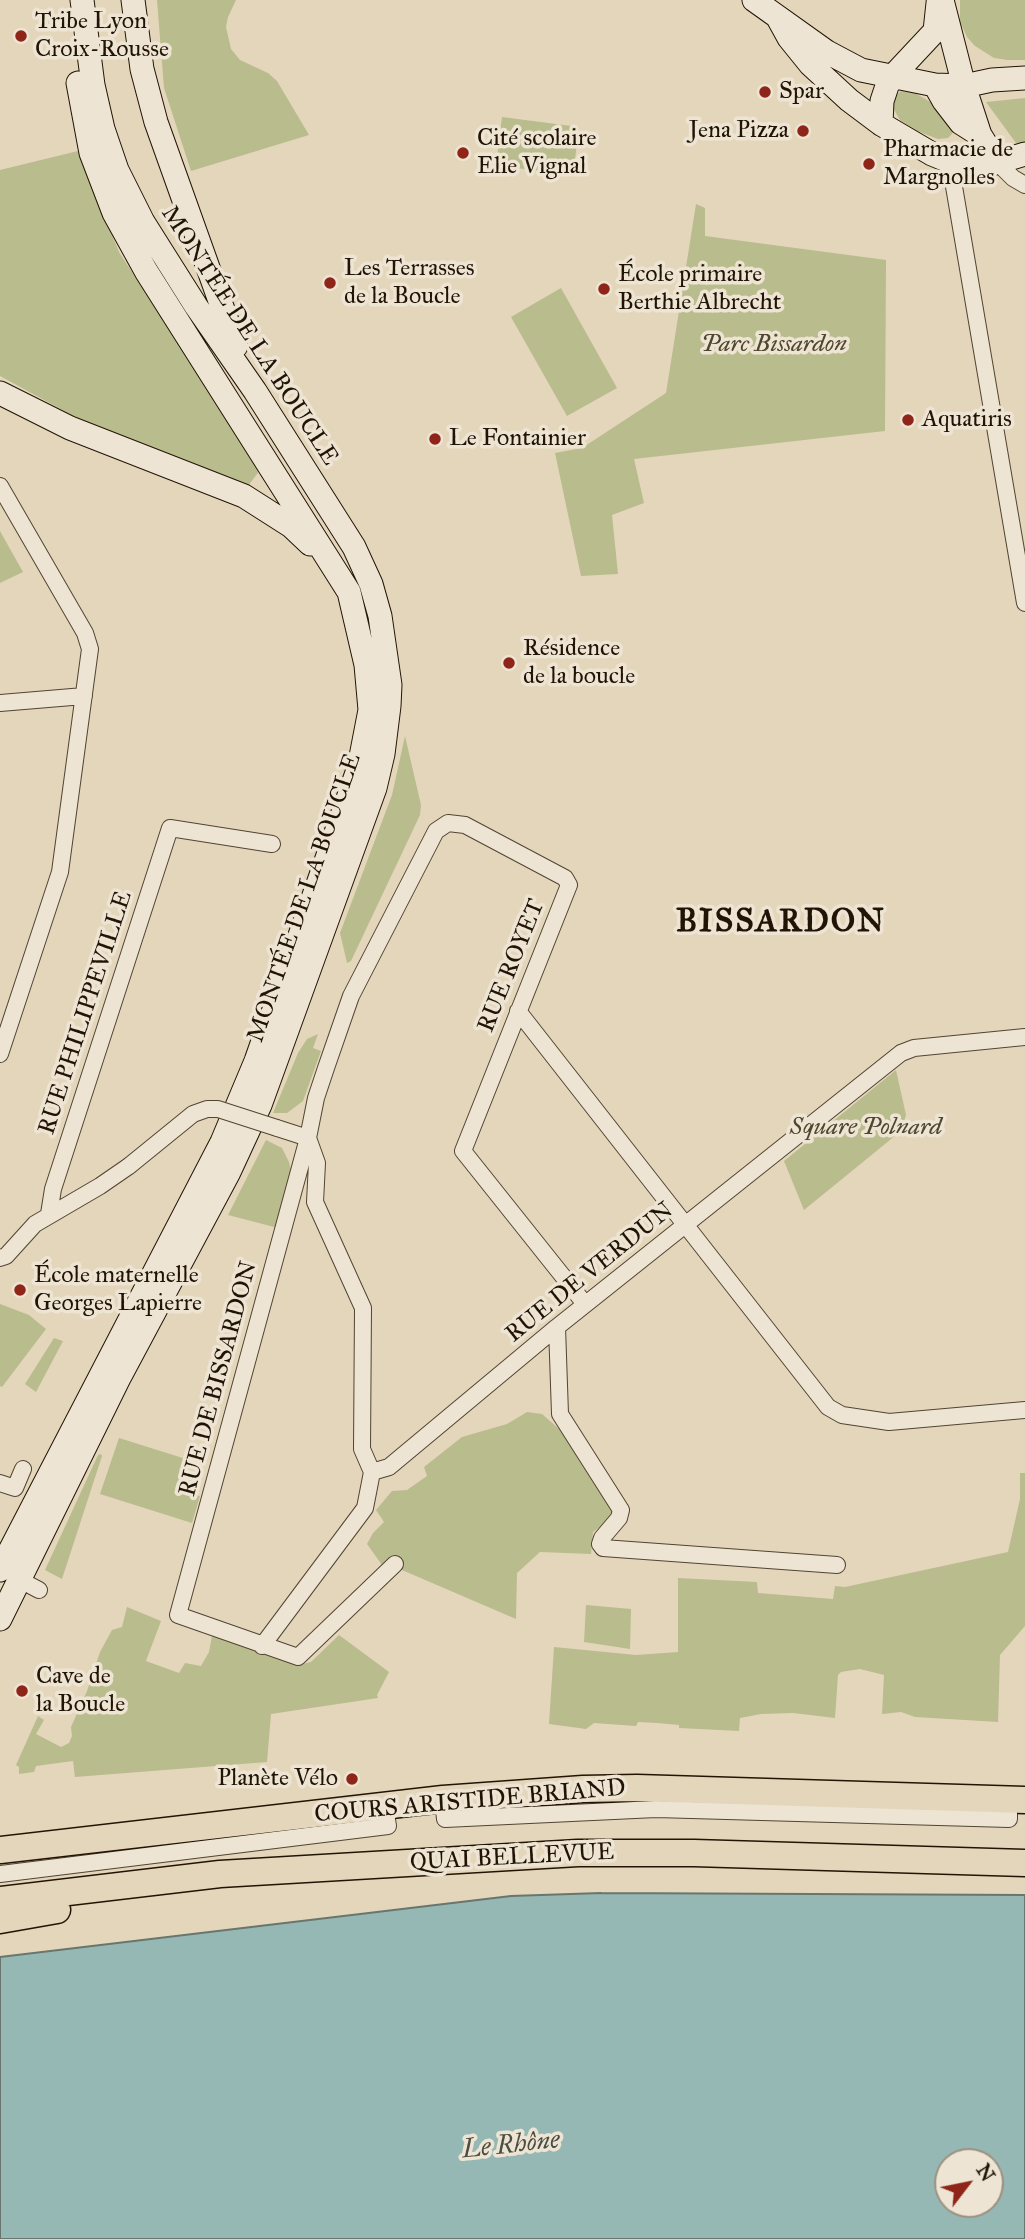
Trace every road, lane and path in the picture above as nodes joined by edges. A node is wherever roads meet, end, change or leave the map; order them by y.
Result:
1 (69, 0) edge
2 (82, 0) edge
3 (133, 0) edge
4 (754, 0) edge
5 (940, 0) edge
6 (778, 18) junction
7 (892, 77) junction
8 (1025, 78) edge
9 (935, 85) junction
10 (964, 86) junction
11 (881, 124) junction
12 (981, 135) junction
13 (1025, 154) edge
14 (997, 162) junction
15 (950, 163) junction
16 (1025, 186) edge
17 (255, 391) junction
18 (0, 393) edge
19 (0, 486) edge
20 (1025, 603) edge
21 (358, 627) junction
22 (84, 696) junction
23 (0, 704) edge
24 (272, 844) dead end
25 (518, 1012) junction
26 (1025, 1037) edge
27 (0, 1054) edge
28 (326, 1068) joint
29 (308, 1138) junction
30 (49, 1214) junction
31 (686, 1225) junction
32 (0, 1258) edge
33 (585, 1304) junction
34 (557, 1326) junction
35 (1025, 1410) edge
36 (23, 1469) dead end
37 (372, 1472) junction
38 (0, 1483) edge
39 (395, 1564) dead end
40 (837, 1565) dead end
41 (20, 1580) edge
42 (0, 1619) edge
43 (262, 1646) junction
44 (1017, 1799) edge
45 (385, 1805) junction
46 (0, 1850) edge
47 (449, 1861) junction
48 (1025, 1863) edge
49 (0, 1874) edge
50 (0, 1900) edge
51 (0, 1920) edge

1 - 21 main road, MONTÉE DE LA BOUCLE
2 - 17 main road, MONTÉE DE LA BOUCLE
3 - 17 main road
4 - 6 main road
5 - 7 main road
5 - 10 main road
6 - 7 main road
6 - 11 main road
7 - 9 main road
7 - 11 main road
8 - 10 main road
9 - 10 main road
9 - 12 main road
10 - 12 main road
11 - 15 main road
12 - 14 main road
13 - 14 main road
14 - 15 main road
14 - 16 street
15 - 20 street
17 - 41 main road, MONTÉE DE LA BOUCLE
18 - 21 main road
19 - 22 street
21 - 41 main road, MONTÉE DE LA BOUCLE
22 - 23 street
22 - 27 street
24 - 30 street, RUE PHILIPPEVILLE
25 - 28 street, RUE ROYET
25 - 31 street
25 - 33 street, RUE ROYET
26 - 31 street, RUE DE VERDUN
28 - 29 street, RUE DE BISSARDON
29 - 30 street, bridge
29 - 37 street
29 - 43 street, RUE DE BISSARDON
30 - 32 street
31 - 33 street, RUE DE VERDUN
31 - 35 street
33 - 34 street, RUE DE VERDUN
34 - 37 street, RUE DE VERDUN
34 - 40 street
36 - 38 street
37 - 43 street
39 - 43 street
41 - 42 main road, MONTÉE DE LA BOUCLE
44 - 45 main road, COURS ARISTIDE BRIAND
45 - 46 main road, COURS ARISTIDE BRIAND
45 - 49 street
47 - 48 main road, QUAI BELLEVUE
47 - 50 main road, QUAI BELLEVUE
47 - 51 main road

